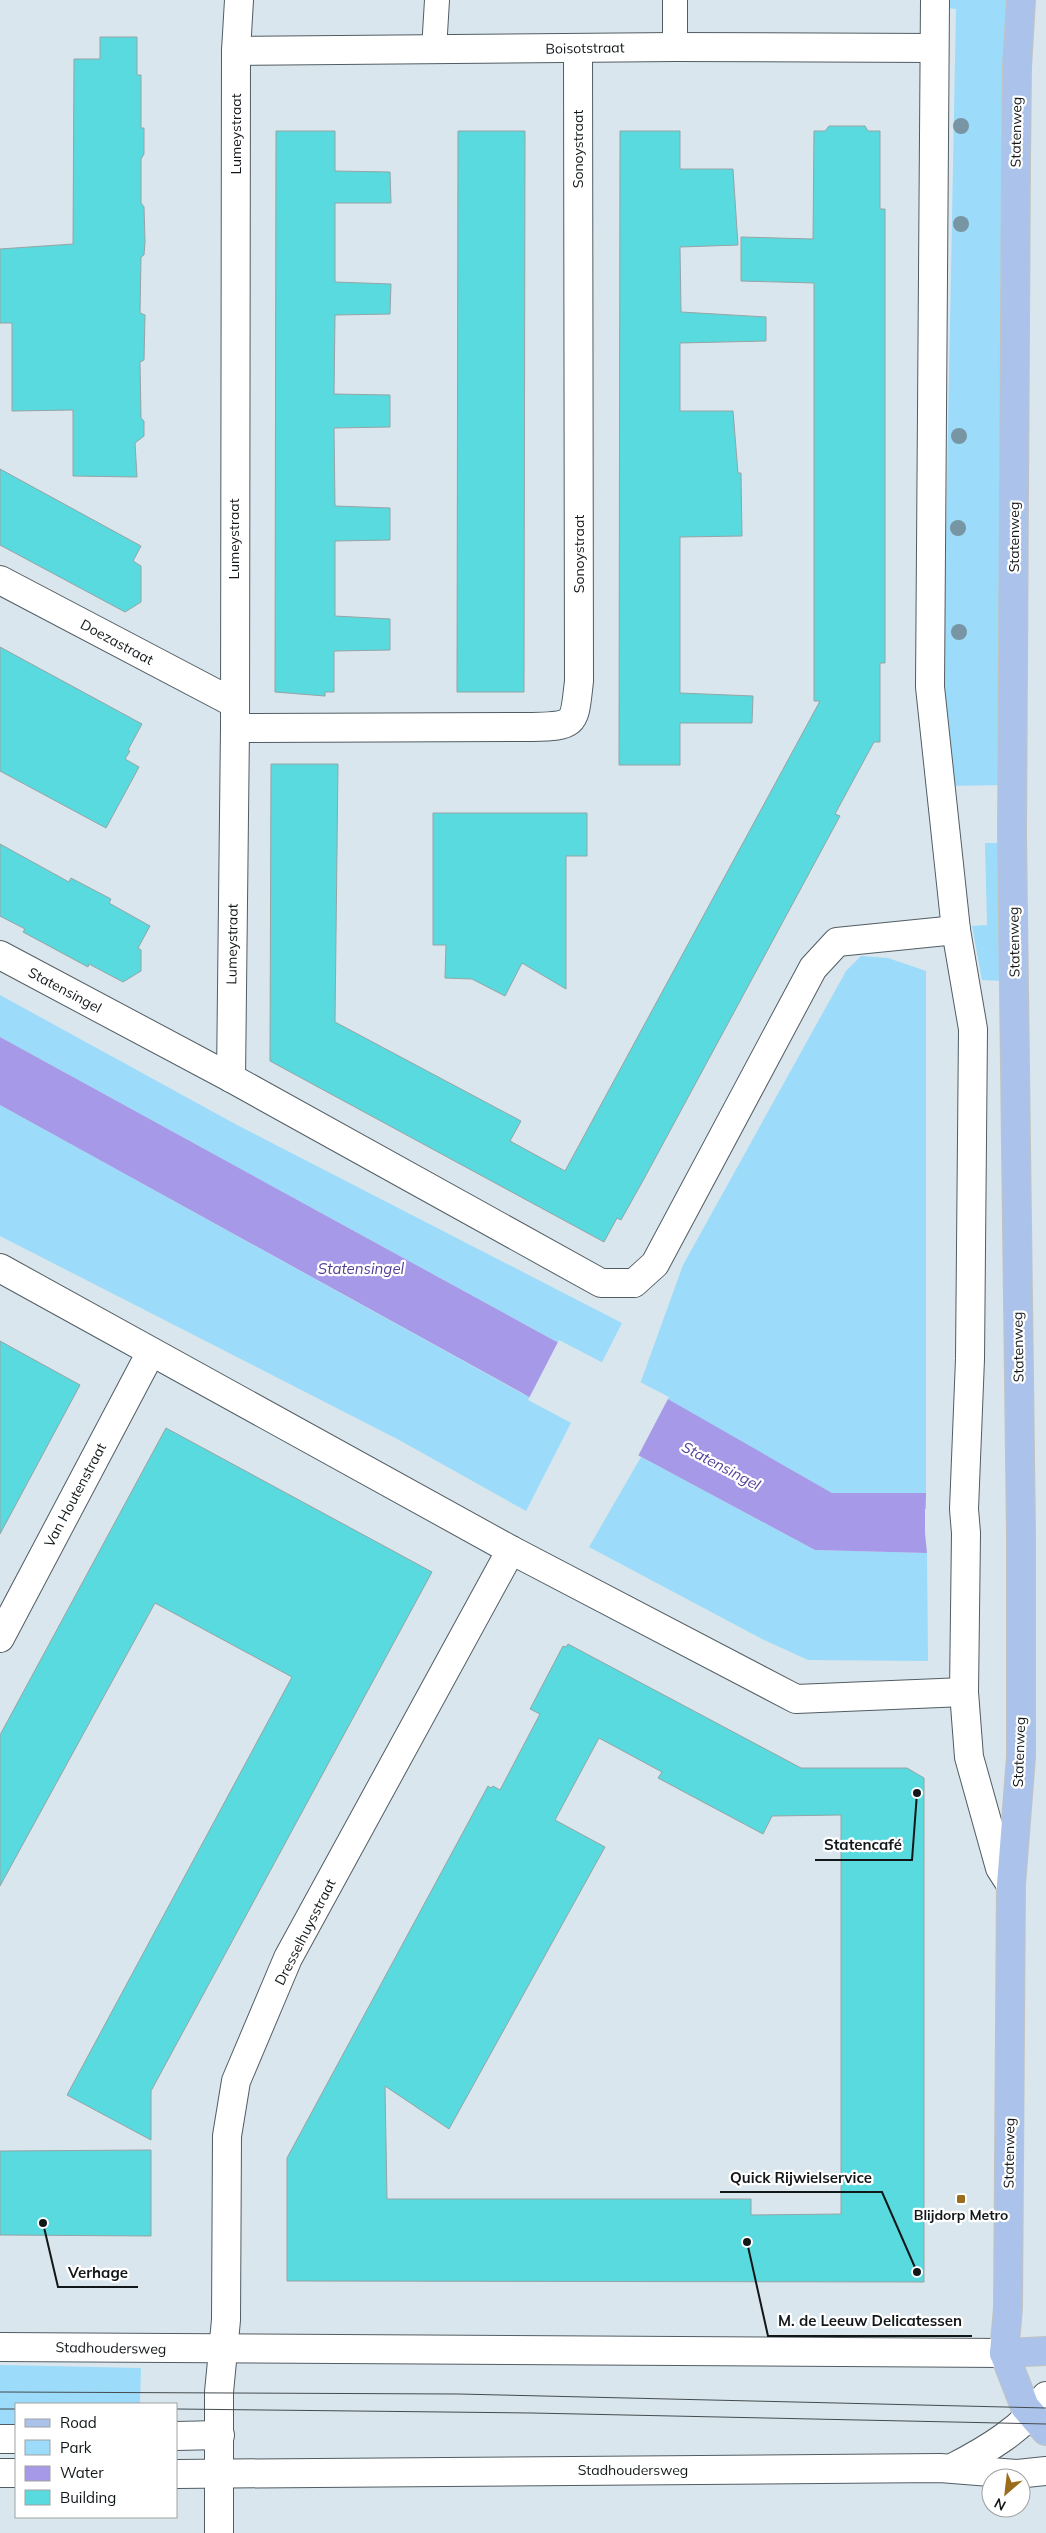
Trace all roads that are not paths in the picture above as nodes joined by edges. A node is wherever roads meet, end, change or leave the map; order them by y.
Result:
1 (239, 0) edge
2 (436, 0) edge
3 (675, 0) edge
4 (935, 0) edge
5 (1022, 0) edge
6 (675, 47) junction
7 (934, 48) junction
8 (578, 49) junction
9 (434, 50) junction
10 (236, 51) junction
11 (0, 580) edge
12 (234, 716) junction
13 (956, 930) junction
14 (0, 955) edge
15 (230, 1078) junction
16 (0, 1268) edge
17 (151, 1352) junction
18 (511, 1550) junction
19 (0, 1638) edge
20 (964, 1692) junction
21 (1011, 1885) junction
22 (0, 2347) edge
23 (222, 2350) junction
24 (1046, 2351) edge
25 (1004, 2353) junction
26 (1041, 2414) edge
27 (220, 2435) junction
28 (178, 2436) edge
29 (0, 2439) edge
30 (15, 2439) edge
31 (952, 2468) junction
32 (1046, 2471) edge
33 (0, 2473) edge
34 (15, 2473) edge
35 (220, 2473) junction
36 (178, 2474) edge
37 (219, 2533) edge

1 - 10 street, Lumeystraat
2 - 9 lane
3 - 6 lane
4 - 7 street
5 - 21 main road, Statenweg
6 - 7 street, Boisotstraat
6 - 8 street, Boisotstraat
7 - 13 street
8 - 9 street, Boisotstraat
8 - 12 street, Sonoystraat
9 - 10 street, Boisotstraat
10 - 12 street, Lumeystraat
11 - 12 street, Doezastraat
12 - 15 street, Lumeystraat
13 - 15 street, Statensingel
13 - 20 street
14 - 15 street, Statensingel
16 - 17 street
17 - 18 street
17 - 19 street, Van Houtenstraat
18 - 20 street
18 - 23 street, Dresselhuysstraat
20 - 21 street
21 - 25 main road, Statenweg
22 - 23 street, Stadhoudersweg
23 - 25 street, Stadhoudersweg
23 - 27 street
24 - 25 main road, Stadhoudersweg
25 - 26 main road, Statenweg
26 - 31 street, Statenweg
27 - 28 street
27 - 35 street
29 - 30 street
31 - 32 street, Stadhoudersweg
31 - 35 street, Stadhoudersweg
33 - 34 street
35 - 36 street, Stadhoudersweg
35 - 37 street

